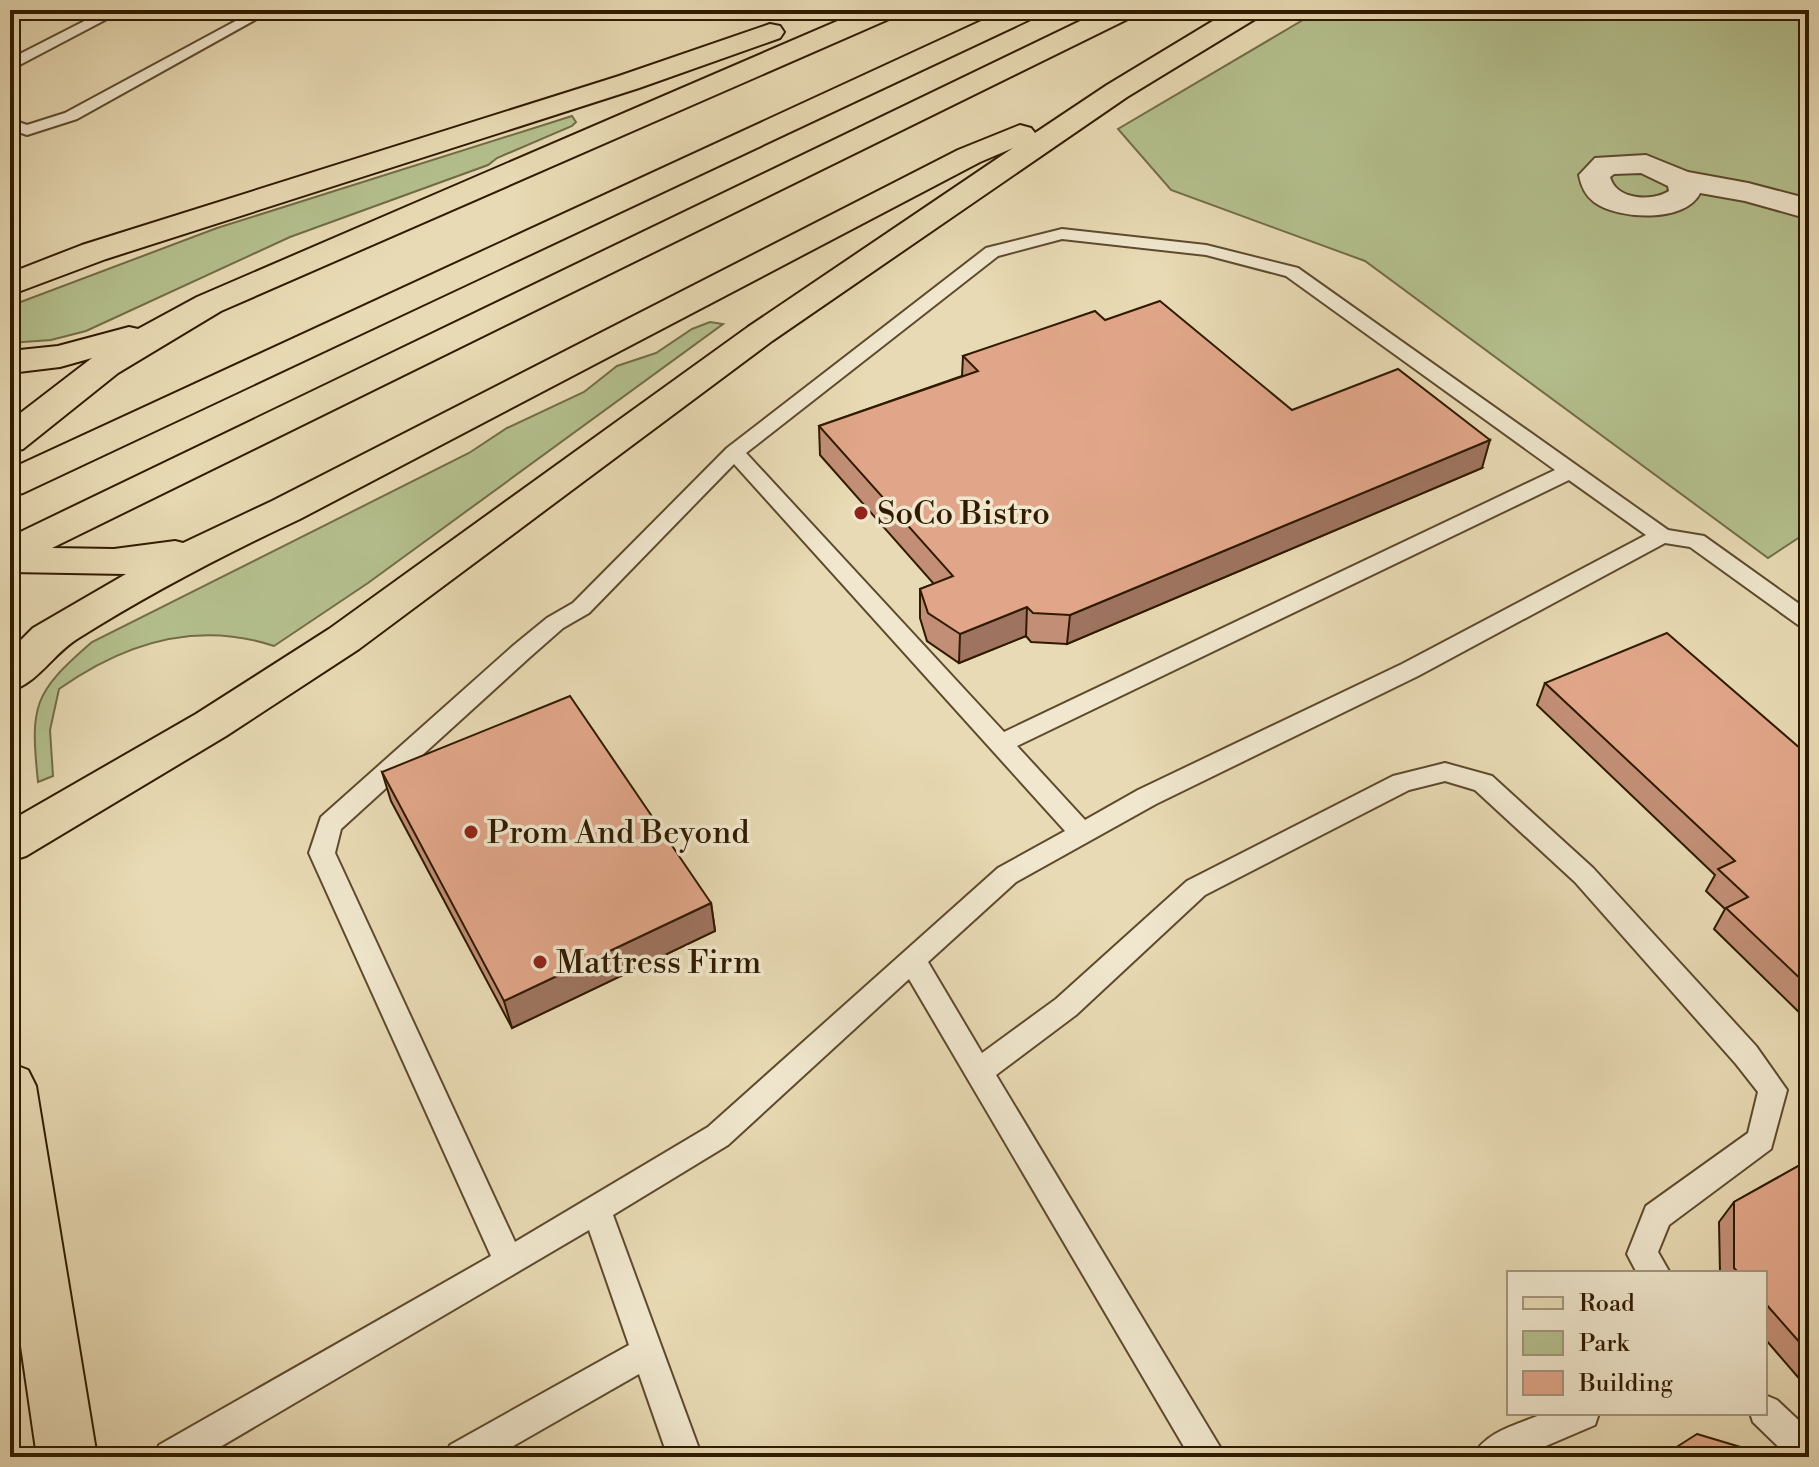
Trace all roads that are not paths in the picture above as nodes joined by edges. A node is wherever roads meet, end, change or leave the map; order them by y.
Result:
1 (117, 10) edge
2 (239, 10) edge
3 (833, 10) edge
4 (886, 10) edge
5 (1027, 10) edge
6 (1124, 10) edge
7 (1250, 10) edge
8 (10, 65) edge
9 (1117, 91) junction
10 (10, 124) edge
11 (1680, 180) dead end
12 (1809, 209) edge
13 (10, 285) edge
14 (162, 328) junction
15 (10, 362) edge
16 (1427, 367) junction
17 (1401, 378) edge
18 (18, 433) edge
19 (734, 452) junction
20 (1572, 470) junction
21 (10, 484) edge
22 (1662, 536) junction
23 (210, 545) junction
24 (10, 553) edge
25 (10, 559) edge
26 (1809, 622) edge
27 (10, 676) edge
28 (1001, 744) junction
29 (1082, 833) junction
30 (10, 843) edge
31 (912, 960) junction
32 (979, 1071) junction
33 (10, 1086) edge
34 (596, 1209) junction
35 (509, 1262) junction
36 (1654, 1271) edge
37 (647, 1352) junction
38 (1767, 1413) edge
39 (1578, 1415) edge
40 (1809, 1453) edge
41 (67, 1457) edge
42 (171, 1457) edge
43 (462, 1457) edge
44 (685, 1457) edge
45 (1209, 1457) edge
46 (1490, 1457) edge

1 - 8 lane
2 - 10 lane
3 - 13 main road
4 - 14 main road
5 - 21 main road
6 - 24 main road
7 - 9 main road
9 - 23 main road
9 - 30 main road
11 - 12 street
14 - 15 main road
14 - 18 main road
16 - 17 lane
16 - 19 lane
16 - 20 lane
19 - 28 lane
19 - 35 lane
20 - 22 lane
20 - 28 lane
22 - 26 lane
22 - 29 lane
23 - 25 main road
23 - 27 main road
28 - 29 lane
29 - 31 lane
31 - 32 lane
31 - 34 lane
32 - 36 lane
32 - 45 lane
33 - 41 main road
34 - 35 lane
34 - 37 lane
35 - 42 lane
37 - 43 lane
37 - 44 lane
38 - 40 lane
39 - 46 lane

